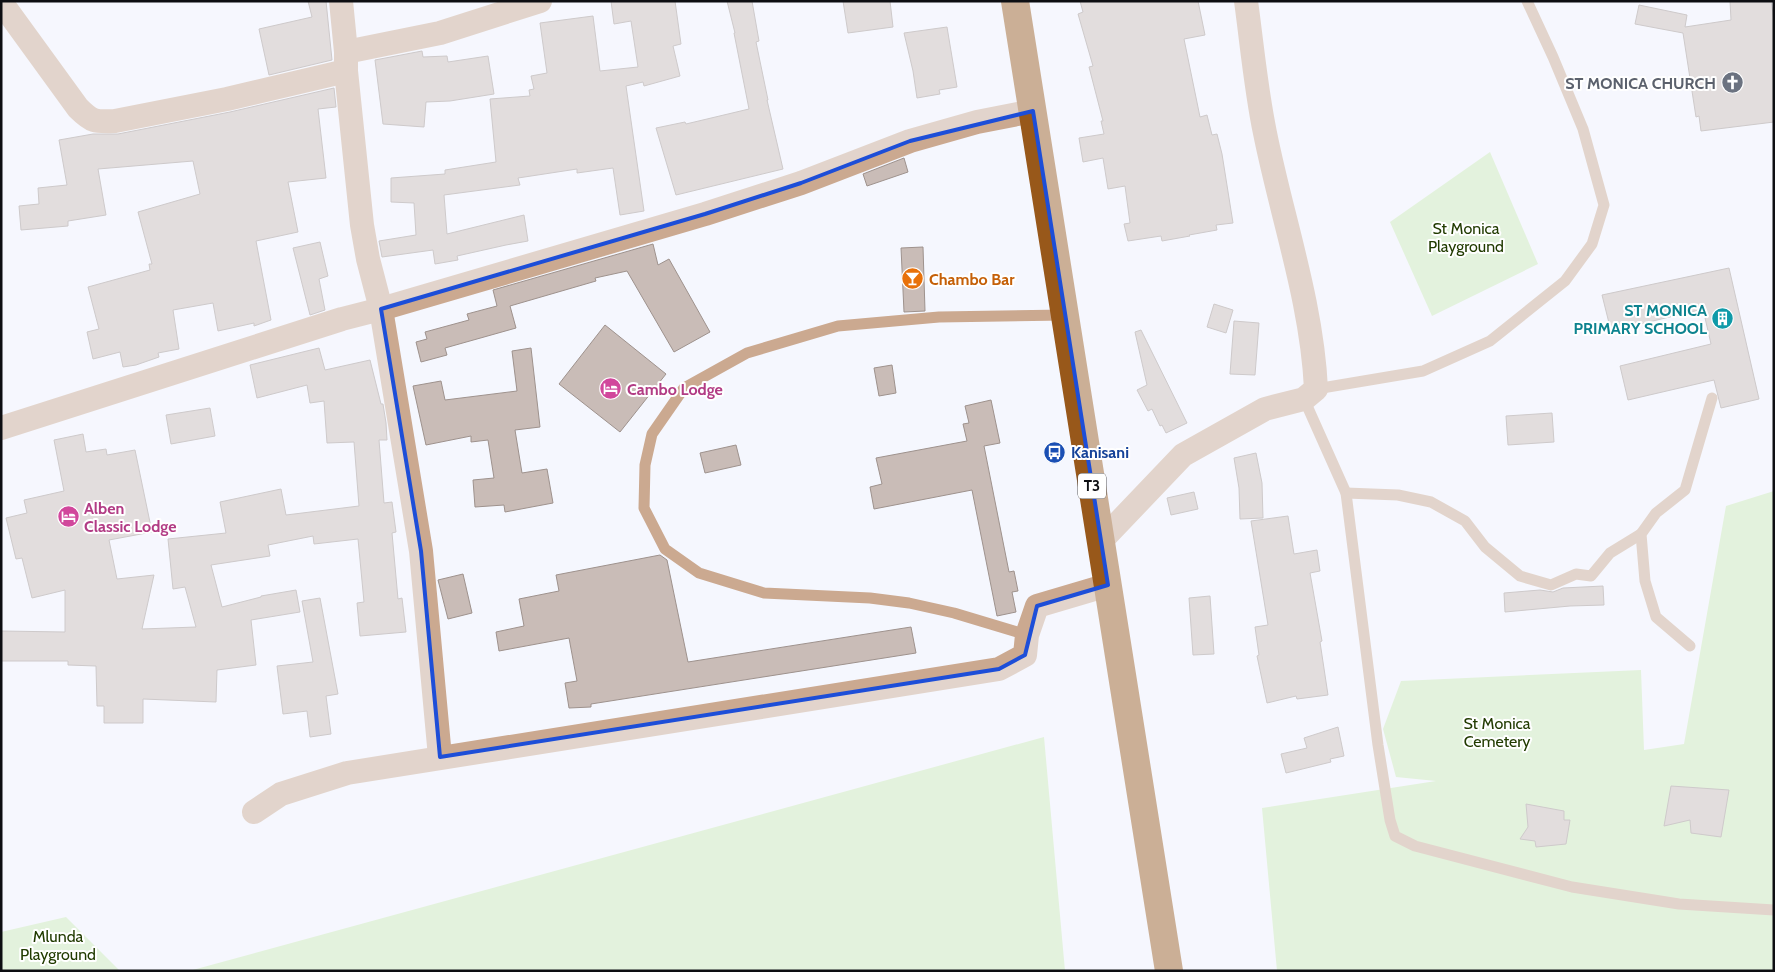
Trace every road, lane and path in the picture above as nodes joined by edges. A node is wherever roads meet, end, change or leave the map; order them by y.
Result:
1 (341, 1) edge
2 (540, 1) edge
3 (1015, 1) edge
4 (1246, 1) edge
5 (1527, 1) edge
6 (1, 2) edge
7 (346, 61) junction
8 (1033, 111) junction
9 (381, 309) junction
10 (1065, 315) junction
11 (1310, 394) junction
12 (1712, 398) dead end
13 (1, 428) edge
14 (1346, 493) junction
15 (1642, 534) junction
16 (1101, 541) junction
17 (1108, 585) junction
18 (1027, 635) junction
19 (1690, 646) dead end
20 (440, 757) junction
21 (254, 812) dead end
22 (1774, 910) edge
23 (1169, 971) edge

1 - 7 street
2 - 7 street
3 - 8 highway, T3
4 - 11 street
5 - 11 lane
6 - 7 street
7 - 9 street
8 - 9 street
8 - 10 highway, T3
9 - 13 street
9 - 20 street
10 - 16 highway, T3
10 - 18 lane
11 - 14 lane
11 - 16 street
12 - 15 lane
14 - 15 lane
14 - 22 lane
15 - 19 lane
16 - 17 highway, T3
17 - 18 street
17 - 23 highway, T3
18 - 20 street
20 - 21 street

